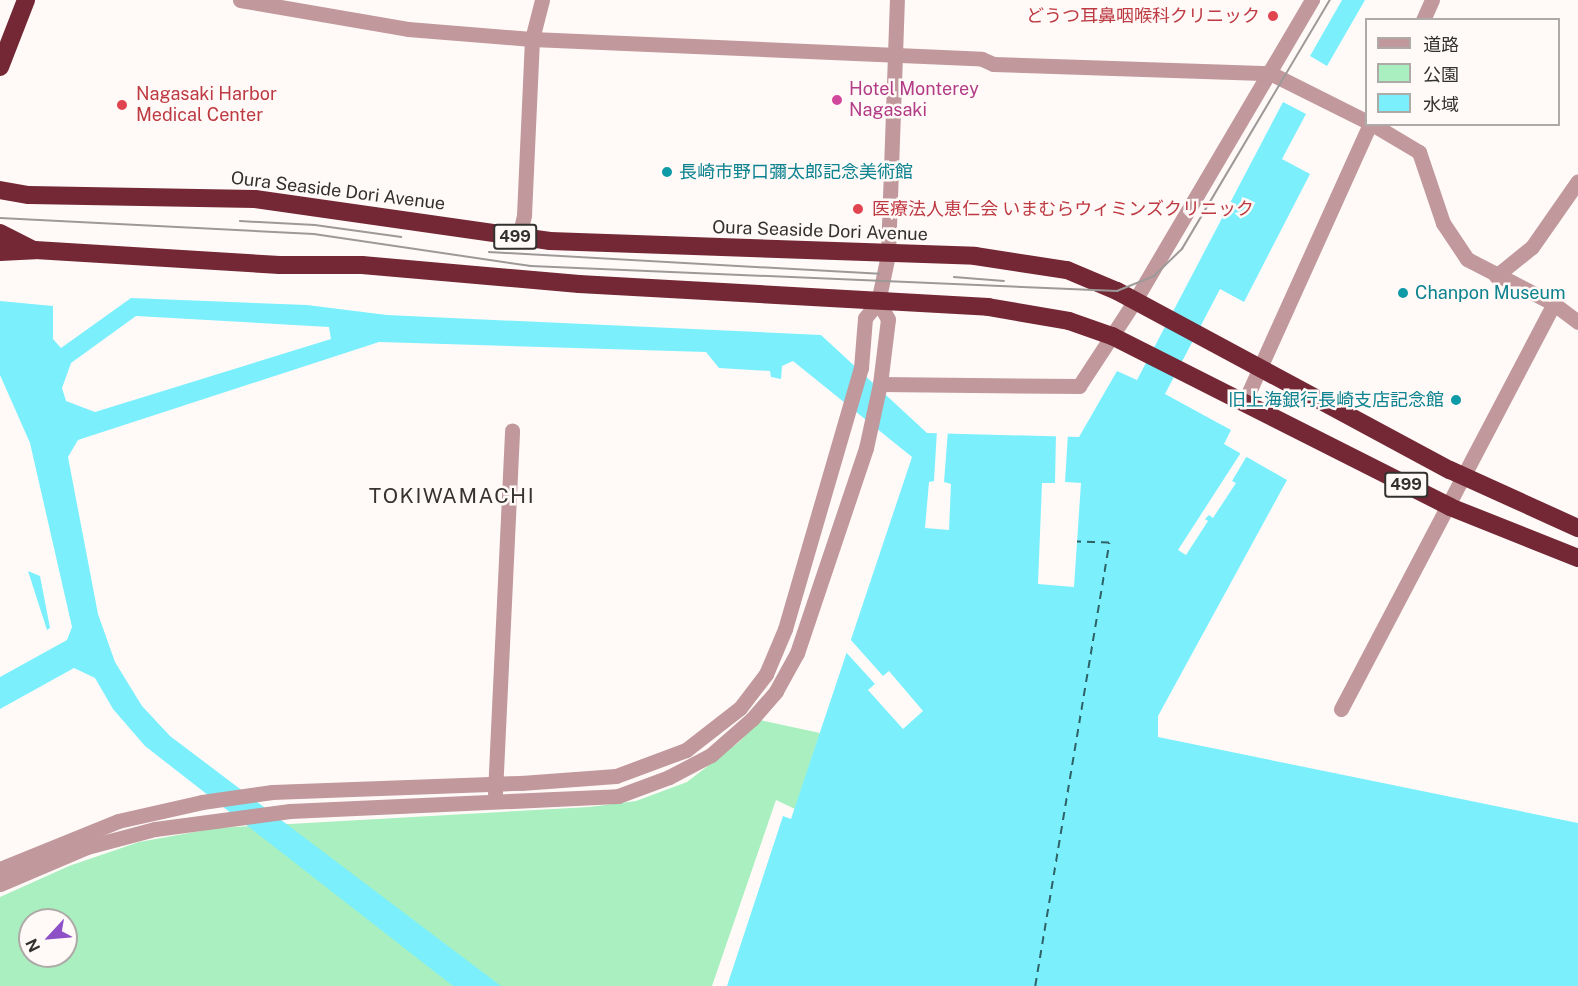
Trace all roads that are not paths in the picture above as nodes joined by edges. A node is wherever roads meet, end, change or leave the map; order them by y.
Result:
1 (26, 0) edge
2 (240, 0) edge
3 (542, 0) edge
4 (897, 0) edge
5 (1312, 0) edge
6 (1432, 0) edge
7 (1424, 18) edge
8 (532, 39) junction
9 (895, 56) junction
10 (0, 67) edge
11 (1270, 74) junction
12 (1365, 121) edge
13 (1370, 126) edge
14 (1374, 126) edge
15 (1578, 181) edge
16 (0, 189) edge
17 (0, 233) edge
18 (519, 237) junction
19 (0, 242) edge
20 (35, 250) junction
21 (0, 252) edge
22 (888, 255) junction
23 (1496, 276) junction
24 (878, 302) junction
25 (1134, 302) junction
26 (1554, 304) junction
27 (1578, 322) edge
28 (1112, 336) junction
29 (1261, 369) junction
30 (880, 384) junction
31 (1244, 403) junction
32 (512, 430) dead end
33 (1465, 478) junction
34 (1450, 507) junction
35 (1578, 528) edge
36 (1578, 558) edge
37 (1341, 709) dead end
38 (496, 784) junction
39 (494, 802) junction
40 (0, 869) edge
41 (0, 884) edge

1 - 10 highway
2 - 8 street
3 - 8 street
4 - 9 street
5 - 11 street
6 - 7 street
8 - 9 street
8 - 18 street
9 - 11 street
9 - 22 street
11 - 12 street
11 - 25 street
13 - 29 street
14 - 23 street
15 - 23 street
16 - 18 highway, Oura Seaside Dori Avenue / 499
17 - 20 highway
18 - 22 highway, Oura Seaside Dori Avenue / 499
19 - 20 street
20 - 21 highway, 499
20 - 24 highway, 499
22 - 24 street
22 - 25 highway, Oura Seaside Dori Avenue / 499
23 - 26 street
24 - 28 highway, 499
24 - 30 street
24 - 38 street
25 - 28 street
25 - 29 highway, Oura Seaside Dori Avenue / 499
26 - 27 street
26 - 33 street
28 - 30 street
28 - 31 highway, 499
29 - 31 street
29 - 33 highway, Oura Seaside Dori Avenue / 499
30 - 39 street
31 - 34 highway, 499
32 - 38 street
33 - 34 street
33 - 35 highway, Oura Seaside Dori Avenue / 499
34 - 36 highway, 499
34 - 37 street
38 - 39 street
38 - 40 street
39 - 41 street

